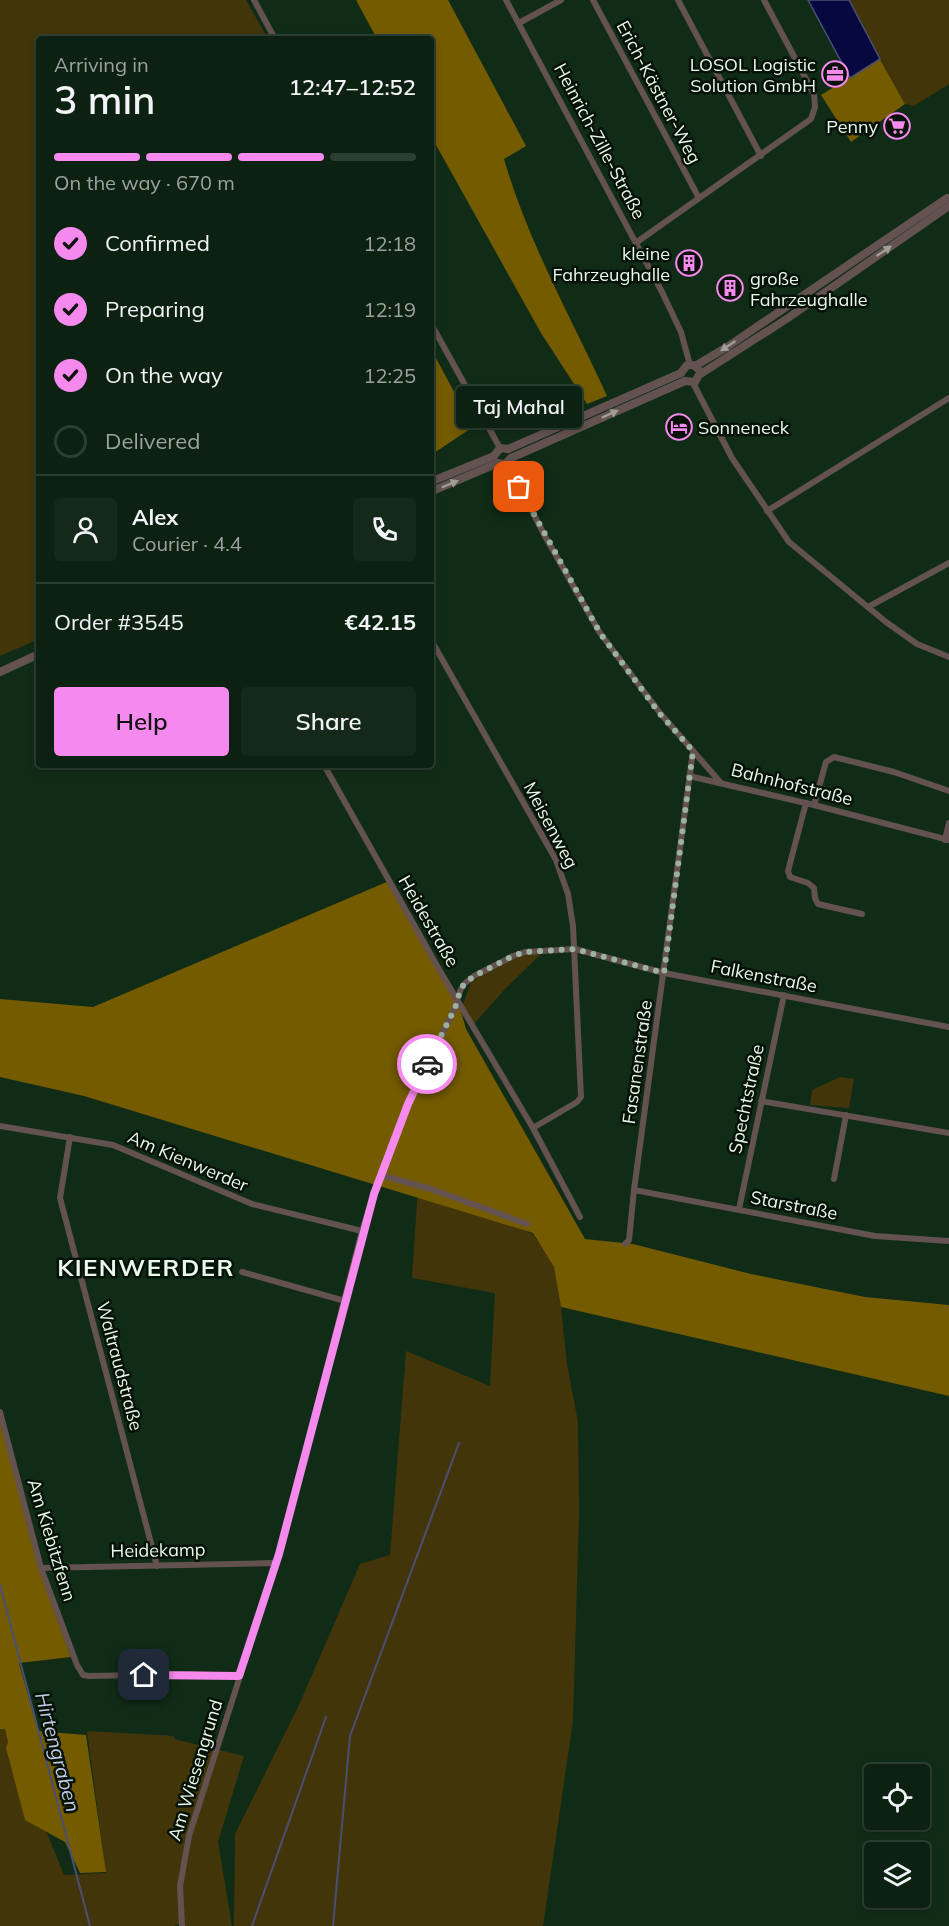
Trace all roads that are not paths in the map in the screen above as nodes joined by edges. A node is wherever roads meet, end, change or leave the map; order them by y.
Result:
1 (254, 0) edge
2 (506, 0) edge
3 (561, 0) edge
4 (593, 0) edge
5 (678, 0) edge
6 (764, 0) edge
7 (519, 23) junction
8 (273, 36) edge
9 (761, 156) junction
10 (699, 198) junction
11 (949, 199) edge
12 (637, 242) junction
13 (434, 329) edge
14 (693, 366) junction
15 (699, 375) junction
16 (686, 379) junction
17 (949, 398) edge
18 (507, 455) junction
19 (496, 459) junction
20 (434, 481) edge
21 (434, 490) edge
22 (767, 511) junction
23 (949, 563) edge
24 (868, 607) junction
25 (434, 645) edge
26 (36, 655) edge
27 (949, 657) edge
28 (0, 672) edge
29 (693, 751) junction
30 (326, 768) edge
31 (689, 776) junction
32 (721, 783) junction
33 (949, 791) edge
34 (806, 803) junction
35 (814, 805) junction
36 (949, 823) edge
37 (947, 840) edge
38 (862, 914) dead end
39 (575, 949) junction
40 (664, 973) junction
41 (784, 995) junction
42 (457, 998) junction
43 (949, 1027) edge
44 (761, 1101) junction
45 (846, 1116) junction
46 (0, 1126) edge
47 (532, 1128) junction
48 (949, 1133) edge
49 (70, 1137) junction
50 (380, 1175) junction
51 (834, 1179) dead end
52 (634, 1190) junction
53 (739, 1209) junction
54 (580, 1217) dead end
55 (527, 1224) dead end
56 (362, 1231) junction
57 (949, 1241) edge
58 (625, 1244) dead end
59 (242, 1272) dead end
60 (345, 1301) junction
61 (0, 1412) edge
62 (276, 1563) junction
63 (158, 1566) junction
64 (41, 1568) junction
65 (239, 1676) junction
66 (182, 1926) edge

1 - 8 street
2 - 7 street, Heinrich-Zille-Straße
3 - 7 street
4 - 10 street, Erich-Kästner-Weg
5 - 9 street
6 - 9 street
7 - 12 street, Heinrich-Zille-Straße
9 - 10 street
10 - 12 street
11 -> 14 street
15 -> 11 street
12 - 14 street, Heinrich-Zille-Straße
13 - 18 street, Bahnhofstraße
14 - 15 street
14 - 16 street
15 - 16 street
16 - 18 street
16 - 22 street
17 - 22 street
18 - 19 street
18 - 19 street
18 - 29 street, Bahnhofstraße
19 - 20 street
21 -> 19 street
22 - 24 street
23 - 24 street
24 - 27 street
25 - 39 street, Meisenweg
26 - 28 street
29 - 31 street, Fasanenstraße
29 - 32 street, Bahnhofstraße
30 - 42 street, Heidestraße
31 - 32 street
31 - 40 street, Fasanenstraße
32 - 34 street, Bahnhofstraße
33 - 35 street
34 - 35 street, Bahnhofstraße
34 - 38 street
35 - 37 street, Bahnhofstraße
36 - 37 street
39 - 40 street, Falkenstraße
39 - 42 street, Falkenstraße
39 - 47 street, Meisenweg
40 - 41 street, Falkenstraße
40 - 52 street, Fasanenstraße
41 - 43 street, Falkenstraße
41 - 44 street, Spechtstraße
42 - 47 street, Heidestraße
42 - 50 street, Am Wiesengrund
44 - 45 street
44 - 53 street, Spechtstraße
45 - 48 street
45 - 51 street
46 - 49 street, Am Kienwerder
47 - 54 street, Heidestraße
49 - 56 street, Am Kienwerder
49 - 63 street, Waltraudstraße
50 - 55 street
50 - 56 street, Am Wiesengrund
52 - 53 street, Starstraße
52 - 58 street, Fasanenstraße
53 - 57 street, Starstraße
56 - 60 street, Am Wiesengrund
59 - 60 street
60 - 62 street, Am Wiesengrund
61 - 64 street, Am Kiebitzfenn
62 - 63 street, Heidekamp
62 - 65 street, Am Wiesengrund
63 - 64 street, Heidekamp
64 - 65 street, Am Kiebitzfenn
65 - 66 street, Am Wiesengrund

